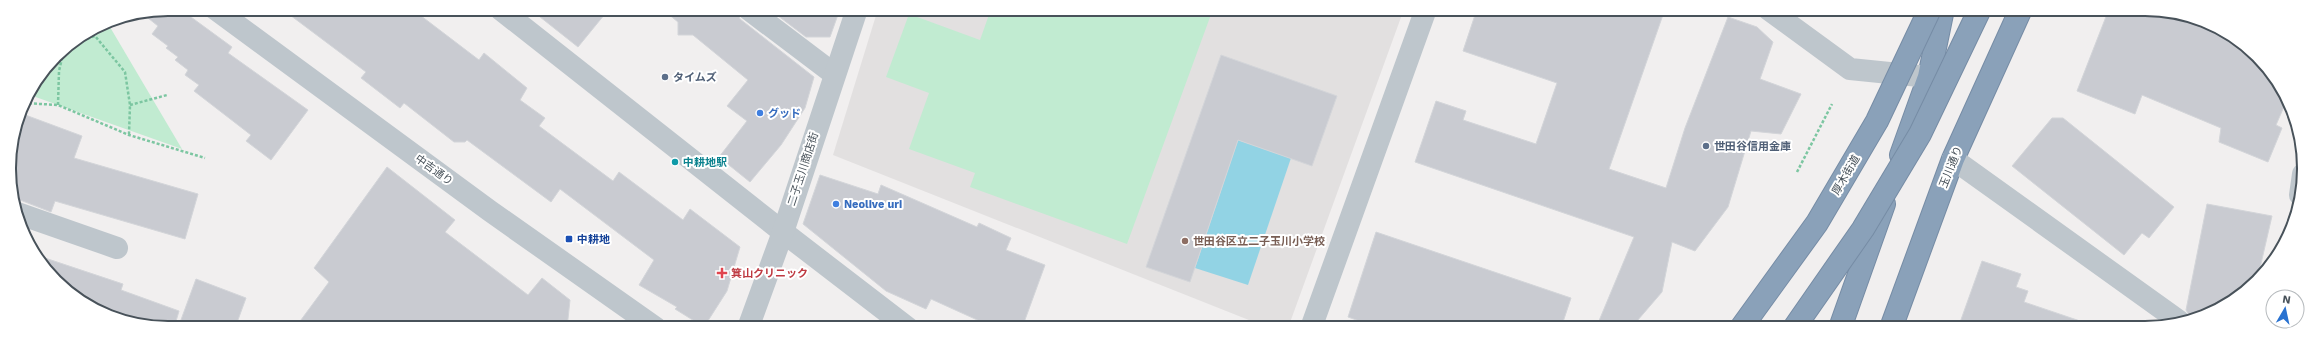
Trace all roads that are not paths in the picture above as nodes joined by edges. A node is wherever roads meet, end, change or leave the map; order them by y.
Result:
1 (225, 16) edge
2 (509, 16) edge
3 (757, 16) edge
4 (855, 16) edge
5 (1423, 16) edge
6 (1778, 16) edge
7 (1927, 16) edge
8 (1942, 16) edge
9 (1977, 16) edge
10 (2017, 16) edge
11 (834, 74) junction
12 (1929, 77) junction
13 (1954, 159) junction
14 (23, 215) edge
15 (782, 232) junction
16 (117, 248) dead end
17 (2175, 318) edge
18 (646, 321) edge
19 (750, 321) edge
20 (899, 321) edge
21 (1314, 321) edge
22 (1746, 321) edge
23 (1799, 321) edge
24 (1842, 321) edge
25 (1894, 321) edge

1 - 18 street, 中吉通り
2 - 15 street
3 - 11 street
4 - 11 street, 二子玉川商店街
5 - 21 street
6 - 12 street
7 - 22 highway, 厚木街道, bridge
8 - 12 highway
9 - 23 highway, bridge
10 - 13 highway, 玉川通り
11 - 15 street, 二子玉川商店街
12 - 24 highway
13 - 17 street
13 - 25 highway, 玉川通り
14 - 16 street
15 - 19 street, 二子玉川商店街
15 - 20 street

